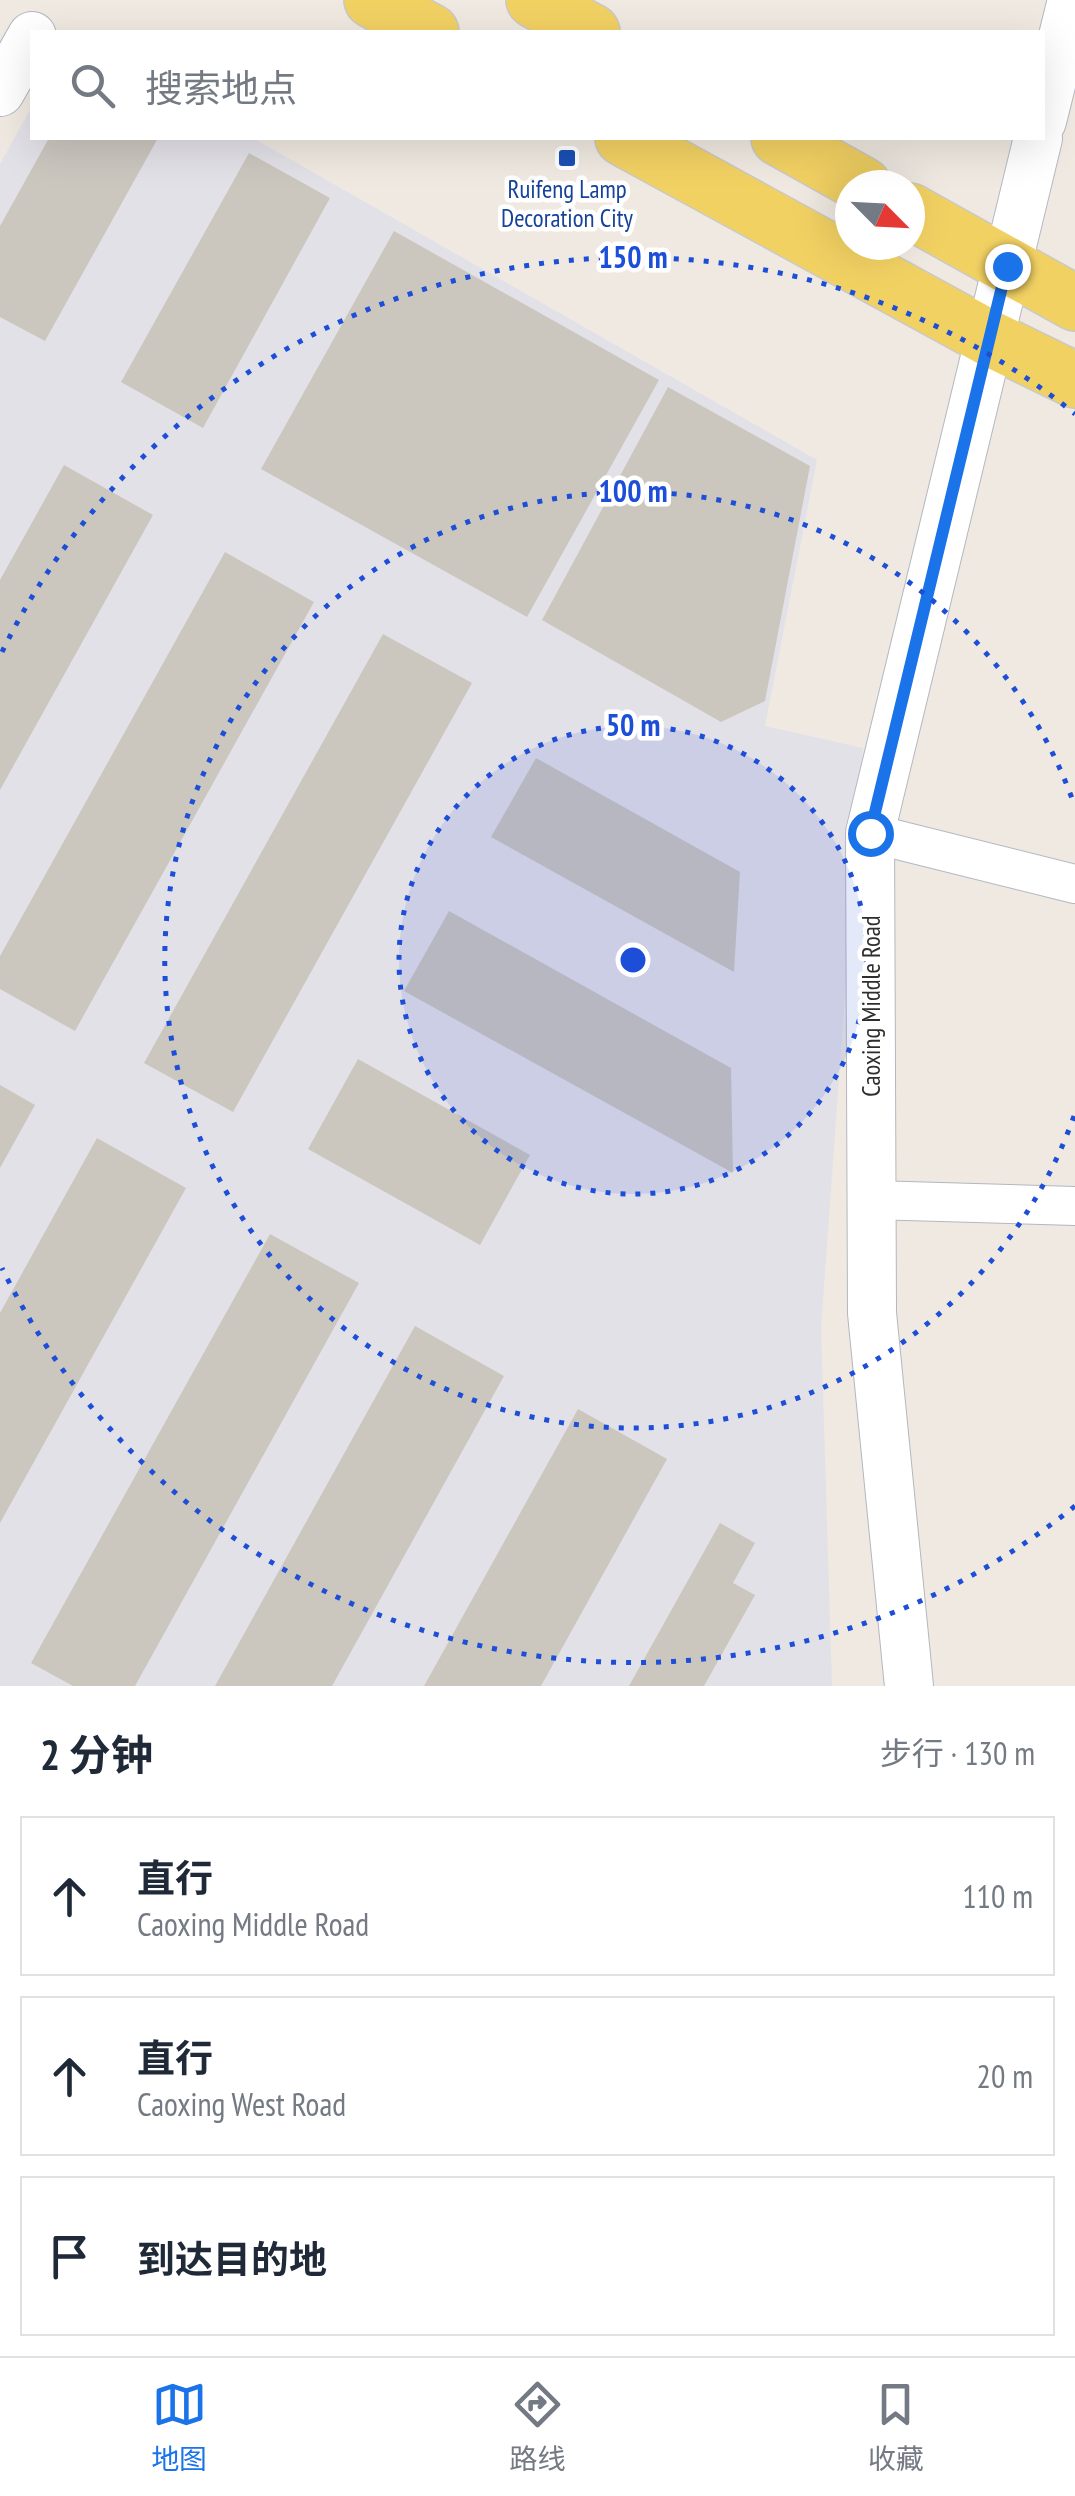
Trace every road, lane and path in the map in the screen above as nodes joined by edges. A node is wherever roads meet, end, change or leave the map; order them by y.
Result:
1 (53, 0) edge
2 (372, 0) edge
3 (534, 0) edge
4 (1072, 0) edge
5 (35, 30) edge
6 (427, 30) edge
7 (588, 30) edge
8 (30, 39) edge
9 (0, 92) edge
10 (1045, 108) edge
11 (627, 140) edge
12 (783, 140) edge
13 (1038, 140) edge
14 (836, 170) edge
15 (925, 220) edge
16 (1007, 266) junction
17 (1075, 303) edge
18 (989, 338) junction
19 (1075, 380) edge
20 (870, 833) junction
21 (1075, 884) edge
22 (872, 1200) junction
23 (1075, 1206) edge
24 (909, 1686) edge

1 - 5 street
2 - 6 main road
3 - 7 main road
4 - 10 street
8 - 9 street
11 - 18 main road
12 - 14 main road
13 - 16 street, Caoxing Middle Road
15 - 16 main road
16 - 17 main road
16 - 18 street, Caoxing Middle Road
18 - 19 main road
18 - 20 street, Caoxing Middle Road
20 - 21 street
20 - 22 street, Caoxing Middle Road
22 - 23 street
22 - 24 street, Caoxing Middle Road

